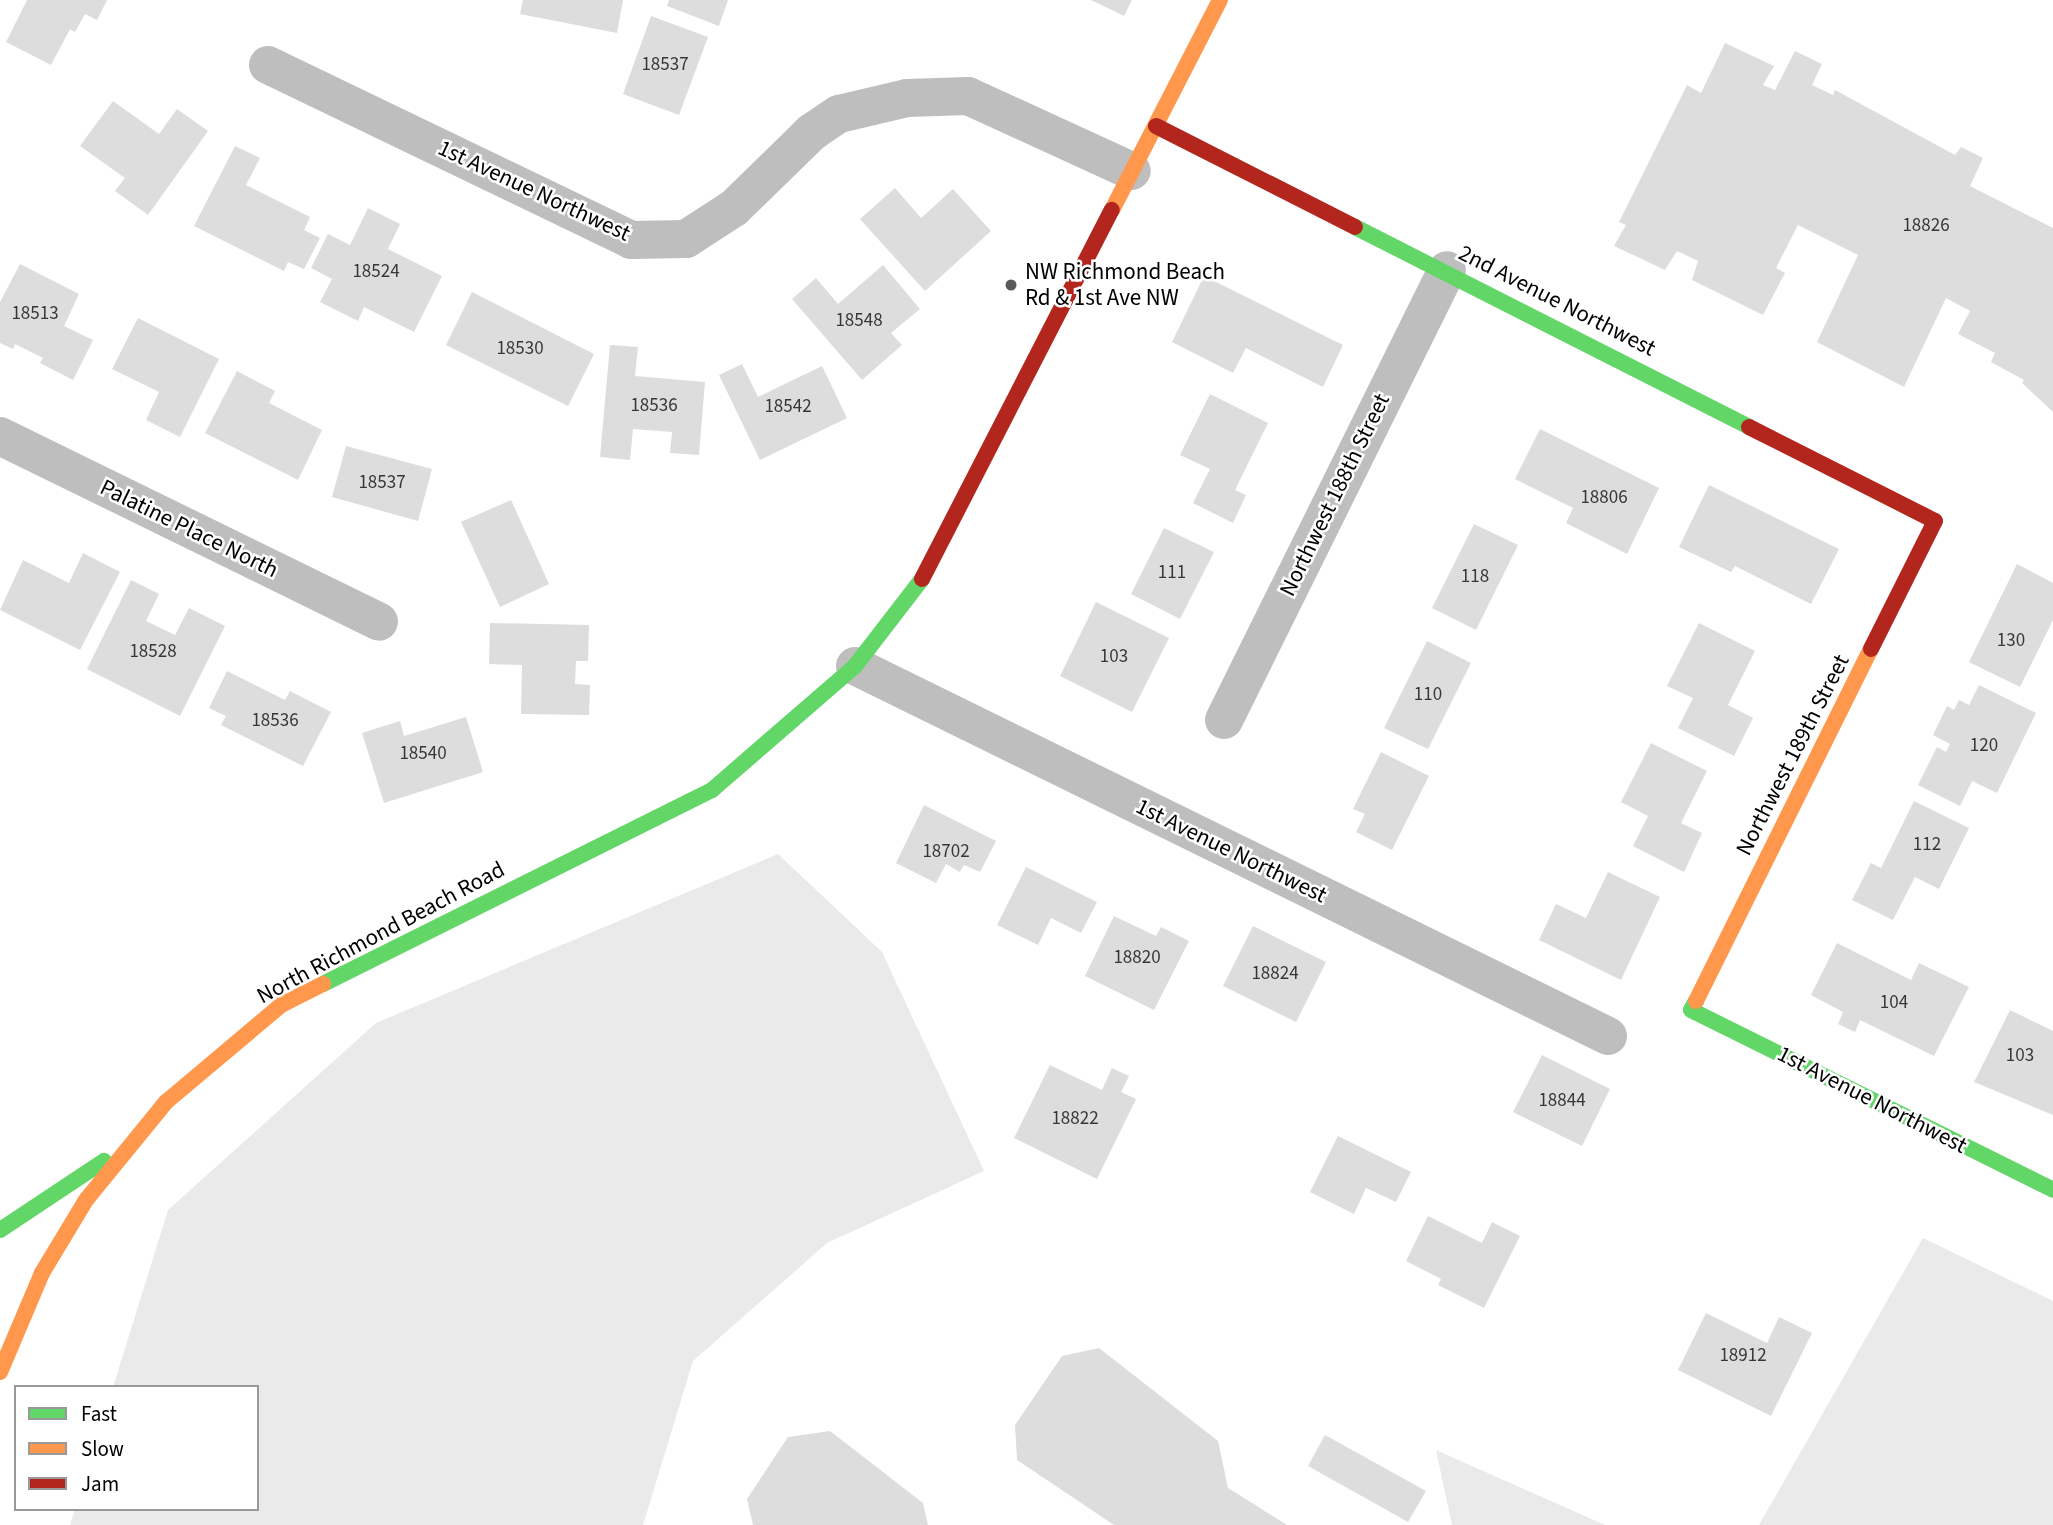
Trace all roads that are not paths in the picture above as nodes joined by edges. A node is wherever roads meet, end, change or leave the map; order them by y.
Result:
1 (1220, 0) edge
2 (268, 65) dead end
3 (1156, 126) junction
4 (1132, 171) junction
5 (1447, 270) junction
6 (0, 436) edge
7 (1935, 522) joint
8 (379, 622) dead end
9 (855, 666) junction
10 (1224, 720) dead end
11 (1691, 1010) joint
12 (1608, 1036) dead end
13 (128, 1144) junction
14 (2053, 1190) edge
15 (0, 1230) edge
16 (4, 1349) edge
17 (0, 1372) edge

1 - 3 main road, North Richmond Beach Road
2 - 4 street, 1st Avenue Northwest
3 - 4 main road, North Richmond Beach Road
3 - 5 main road, 2nd Avenue Northwest
4 - 9 main road, North Richmond Beach Road
5 - 7 main road, 2nd Avenue Northwest
5 - 10 street, Northwest 188th Street
6 - 8 street, Palatine Place North
7 - 11 main road, Northwest 189th Street
9 - 12 street, 1st Avenue Northwest
9 - 13 main road, North Richmond Beach Road
11 - 14 main road, 1st Avenue Northwest
13 - 15 main road
13 - 16 main road, North Richmond Beach Road
16 - 17 main road, North Richmond Beach Road

